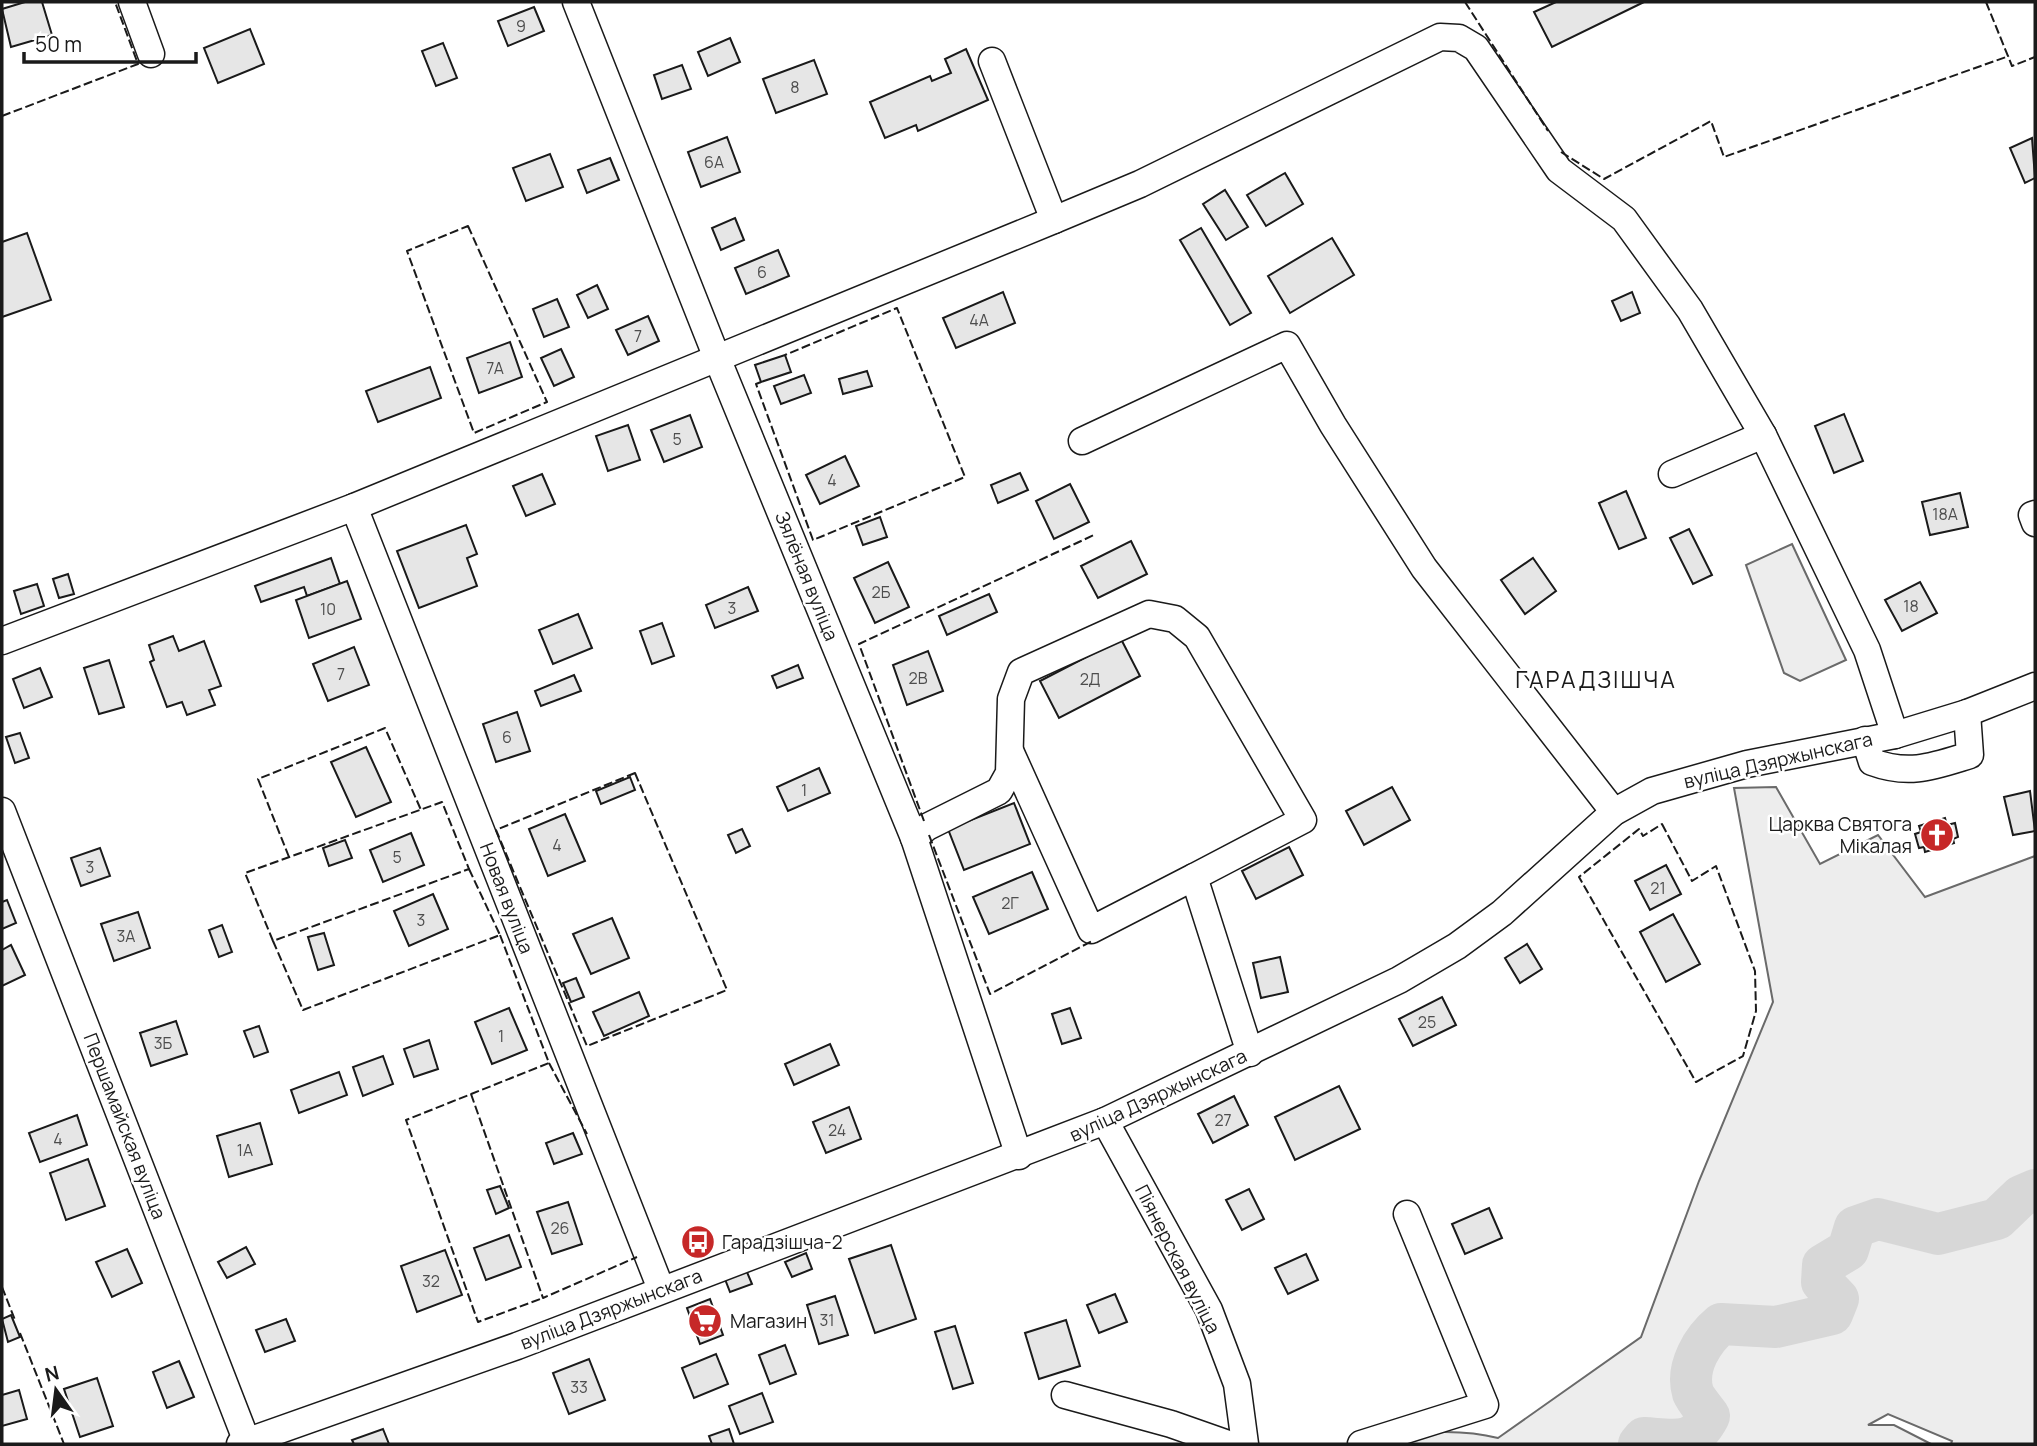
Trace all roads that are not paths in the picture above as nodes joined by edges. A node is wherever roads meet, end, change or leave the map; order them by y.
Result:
1 (132, 2) edge
2 (576, 2) edge
3 (151, 54) dead end
4 (992, 61) dead end
5 (1054, 220) junction
6 (717, 358) junction
7 (1763, 435) junction
8 (1082, 442) dead end
9 (1672, 474) dead end
10 (354, 507) junction
11 (2035, 514) edge
12 (2035, 523) edge
13 (2, 641) edge
14 (2035, 686) edge
15 (1967, 713) junction
16 (1895, 734) junction
17 (1865, 740) junction
18 (1010, 749) junction
19 (2, 811) edge
20 (1614, 812) junction
21 (914, 838) junction
22 (1194, 877) junction
23 (1250, 1053) junction
24 (1105, 1121) junction
25 (1019, 1156) junction
26 (1407, 1214) dead end
27 (661, 1289) junction
28 (1065, 1395) dead end
29 (244, 1443) edge
30 (1228, 1444) edge
31 (1245, 1444) edge
32 (1361, 1444) edge

1 - 3 street
2 - 6 street, Зялёная вуліца
4 - 5 street
5 - 6 street
5 - 7 street
6 - 10 street
6 - 21 street, Зялёная вуліца
7 - 9 street
7 - 16 street
8 - 20 street
10 - 13 street
10 - 27 street, Новая вуліца
11 - 12 street
14 - 15 street, вуліца Дзяржынскага
15 - 16 street, вуліца Дзяржынскага
15 - 17 street
16 - 17 street, вуліца Дзяржынскага
17 - 20 street, вуліца Дзяржынскага
18 - 21 street
18 - 22 street
18 - 22 street
19 - 29 street, Першамайская вуліца
20 - 23 street, вуліца Дзяржынскага
21 - 25 street, Зялёная вуліца
22 - 23 street
23 - 24 street, вуліца Дзяржынскага
24 - 25 street, вуліца Дзяржынскага
24 - 31 street, Піянерская вуліца
25 - 27 street, вуліца Дзяржынскага
26 - 32 street
27 - 29 street, вуліца Дзяржынскага
28 - 30 street

